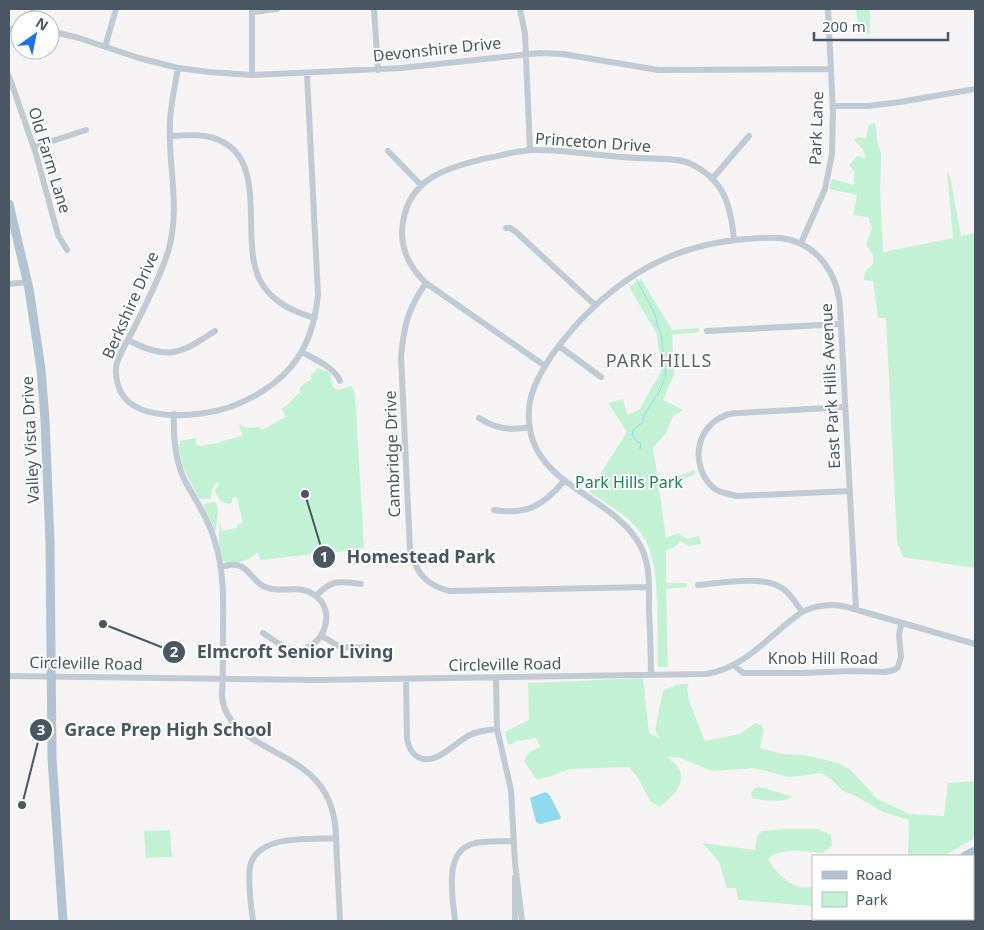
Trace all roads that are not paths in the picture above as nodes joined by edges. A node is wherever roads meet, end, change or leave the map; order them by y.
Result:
1 (116, 9) edge
2 (277, 9) edge
3 (374, 9) edge
4 (520, 9) edge
5 (828, 9) edge
6 (253, 10) edge
7 (60, 33) edge
8 (105, 47) junction
9 (526, 54) junction
10 (178, 68) junction
11 (830, 69) junction
12 (378, 70) junction
13 (307, 74) junction
14 (252, 75) junction
15 (9, 76) edge
16 (975, 88) edge
17 (833, 106) junction
18 (86, 130) dead end
19 (170, 136) junction
20 (749, 136) dead end
21 (34, 147) junction
22 (530, 150) junction
23 (388, 151) dead end
24 (712, 179) junction
25 (421, 185) junction
26 (9, 204) edge
27 (506, 228) dead end
28 (734, 240) junction
29 (801, 243) junction
30 (67, 250) dead end
31 (28, 282) junction
32 (426, 283) junction
33 (9, 284) edge
34 (595, 306) junction
35 (315, 318) junction
36 (841, 324) junction
37 (215, 331) dead end
38 (707, 331) dead end
39 (128, 340) junction
40 (559, 346) junction
41 (302, 352) junction
42 (545, 366) junction
43 (601, 377) dead end
44 (340, 381) dead end
45 (845, 407) junction
46 (174, 414) junction
47 (479, 418) dead end
48 (530, 427) junction
49 (564, 481) junction
50 (850, 491) junction
51 (494, 510) dead end
52 (221, 567) junction
53 (361, 584) dead end
54 (698, 585) dead end
55 (649, 588) junction
56 (316, 596) junction
57 (856, 609) junction
58 (802, 612) junction
59 (901, 624) junction
60 (263, 633) dead end
61 (322, 636) junction
62 (975, 644) edge
63 (367, 648) dead end
64 (735, 666) junction
65 (651, 675) junction
66 (9, 676) edge
67 (50, 677) junction
68 (496, 678) junction
69 (223, 679) junction
70 (406, 679) junction
71 (497, 729) junction
72 (336, 838) junction
73 (514, 841) junction
74 (515, 863) junction
75 (62, 921) edge
76 (253, 921) edge
77 (340, 921) edge
78 (455, 921) edge
79 (515, 921) edge
80 (522, 921) edge

1 - 8 street
2 - 6 street
3 - 12 street
4 - 9 street
5 - 11 street, Park Lane
6 - 14 street
7 - 8 street, Devonshire Drive
8 - 10 street, Devonshire Drive
9 - 11 street, Devonshire Drive
9 - 12 street, Devonshire Drive
9 - 22 street
10 - 14 street, Devonshire Drive
10 - 19 street, Berkshire Drive
11 - 17 street, Park Lane
12 - 13 street, Devonshire Drive
13 - 14 street, Devonshire Drive
13 - 35 street, Berkshire Drive
15 - 21 street, Old Farm Lane
16 - 17 street
17 - 29 street, Park Lane
18 - 21 street
19 - 35 street
19 - 39 street, Berkshire Drive
20 - 24 street
21 - 30 street, Old Farm Lane
22 - 24 street, Princeton Drive
22 - 25 street, Princeton Drive
23 - 25 street
24 - 28 street, Princeton Drive
25 - 32 street, Princeton Drive
26 - 31 main road, Valley Vista Drive
27 - 34 street
28 - 29 street, East Park Hills Avenue
28 - 34 street, East Park Hills Avenue
29 - 36 street, East Park Hills Avenue
31 - 33 street
31 - 67 main road, Valley Vista Drive
32 - 42 street, Princeton Drive
32 - 55 street, Cambridge Drive
34 - 40 street, East Park Hills Avenue
35 - 41 street, Berkshire Drive
36 - 38 street
36 - 45 street, East Park Hills Avenue
37 - 39 street
39 - 46 street, Berkshire Drive
40 - 42 street, East Park Hills Avenue
40 - 43 street
41 - 44 street
41 - 46 street, Berkshire Drive
42 - 48 street, East Park Hills Avenue
45 - 50 street, East Park Hills Avenue
45 - 50 street
46 - 52 street
47 - 48 street
48 - 49 street, East Park Hills Avenue
49 - 51 street
49 - 55 street, East Park Hills Avenue
50 - 57 street, East Park Hills Avenue
52 - 56 street
52 - 69 street
53 - 56 street
54 - 58 street
55 - 65 street, East Park Hills Avenue
56 - 61 street
57 - 58 street, Circleville Road
57 - 59 street, Circleville Road
58 - 64 street, Circleville Road
59 - 62 street, Circleville Road
59 - 64 street, Knob Hill Road
60 - 61 street
61 - 63 street
64 - 65 street, Circleville Road
65 - 68 street, Circleville Road
66 - 67 street, Circleville Road
67 - 69 street, Circleville Road
67 - 75 main road, Valley Vista Drive
68 - 70 street, Circleville Road
68 - 71 street
69 - 70 street, Circleville Road
69 - 72 street
70 - 71 street
71 - 73 street
72 - 76 street
72 - 77 street
73 - 74 street
73 - 78 street
74 - 79 street
74 - 80 street

